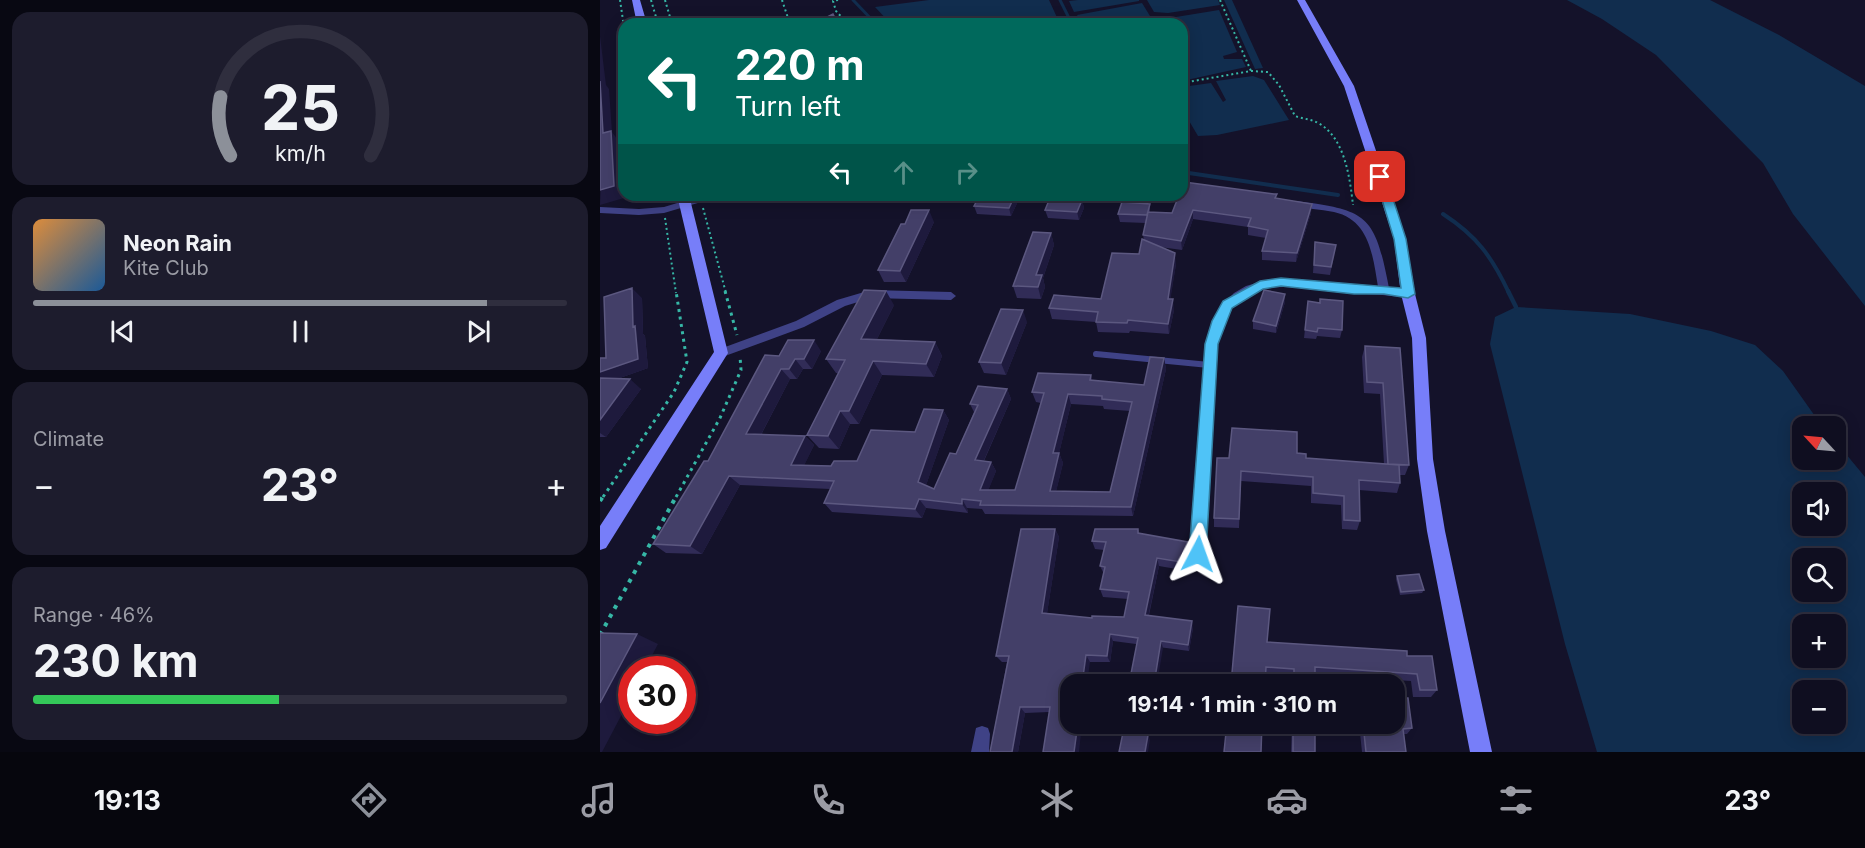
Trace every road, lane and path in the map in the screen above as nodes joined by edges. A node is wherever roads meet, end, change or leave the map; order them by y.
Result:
1 (620, 0) edge
2 (636, 0) edge
3 (651, 0) edge
4 (665, 0) edge
5 (782, 0) edge
6 (838, 0) edge
7 (1220, 0) edge
8 (1301, 0) edge
9 (623, 18) edge
10 (640, 18) edge
11 (656, 18) edge
12 (670, 18) edge
13 (788, 18) edge
14 (842, 18) edge
15 (1251, 71) junction
16 (1188, 82) edge
17 (682, 201) edge
18 (684, 201) edge
19 (1283, 201) edge
20 (600, 210) edge
21 (664, 210) junction
22 (1354, 216) junction
23 (1384, 290) junction
24 (1408, 294) junction
25 (951, 296) dead end
26 (721, 353) junction
27 (1096, 354) dead end
28 (1210, 365) junction
29 (600, 501) edge
30 (600, 542) edge
31 (1198, 554) dead end
32 (982, 734) dead end
33 (980, 752) edge
34 (1480, 752) edge

1 - 9 path
2 - 10 main road
3 - 11 path
4 - 12 path
5 - 13 path
6 - 14 path
7 - 15 path
8 - 24 main road
15 - 16 path
15 - 22 path
17 - 21 street
18 - 26 main road
19 - 22 street
20 - 21 street
21 - 29 path
22 - 23 street
23 - 24 street
23 - 28 street
24 - 34 main road
25 - 26 street
26 - 30 main road
27 - 28 lane
28 - 31 street
32 - 33 street

